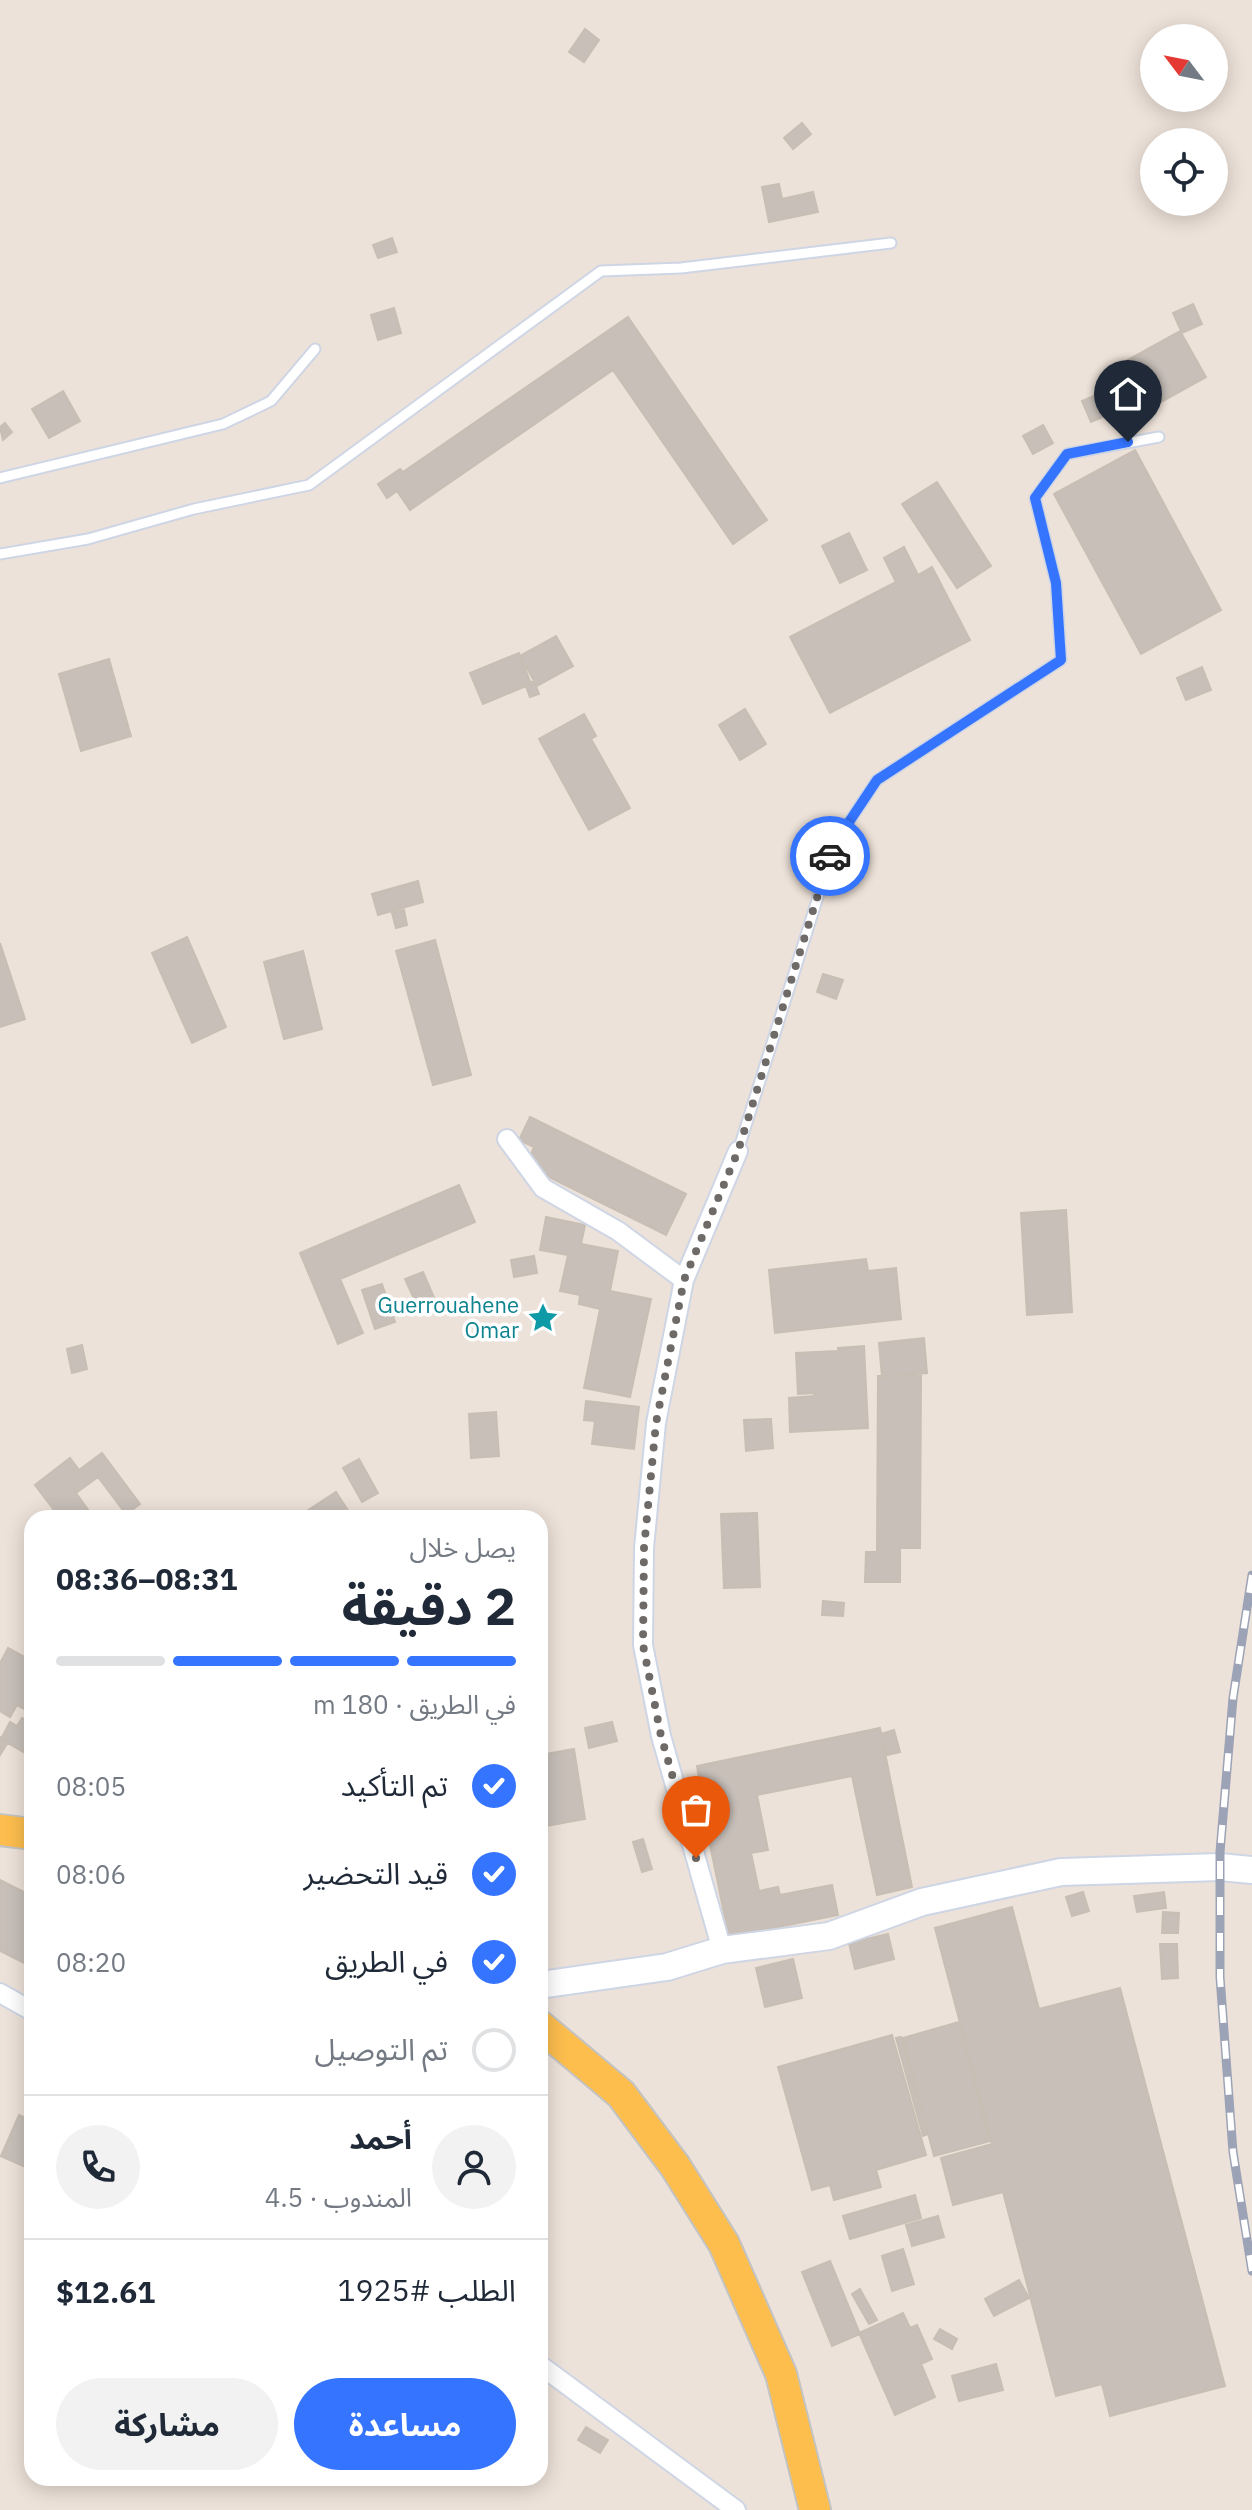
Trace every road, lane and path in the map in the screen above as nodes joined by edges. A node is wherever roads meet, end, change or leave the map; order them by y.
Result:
1 (891, 243) dead end
2 (315, 349) dead end
3 (1159, 437) dead end
4 (0, 478) edge
5 (0, 554) edge
6 (507, 1139) dead end
7 (738, 1151) joint
8 (684, 1280) junction
9 (0, 1830) edge
10 (24, 1833) edge
11 (1252, 1870) edge
12 (722, 1950) junction
13 (548, 1984) edge
14 (0, 1993) edge
15 (24, 2006) edge
16 (548, 2033) edge
17 (548, 2371) edge
18 (736, 2510) edge
19 (815, 2510) edge

1 - 5 lane
2 - 4 lane
3 - 7 lane
6 - 8 street
7 - 8 street
8 - 12 street
9 - 10 main road
11 - 12 street
12 - 13 street
14 - 15 street
16 - 19 main road
17 - 18 street

